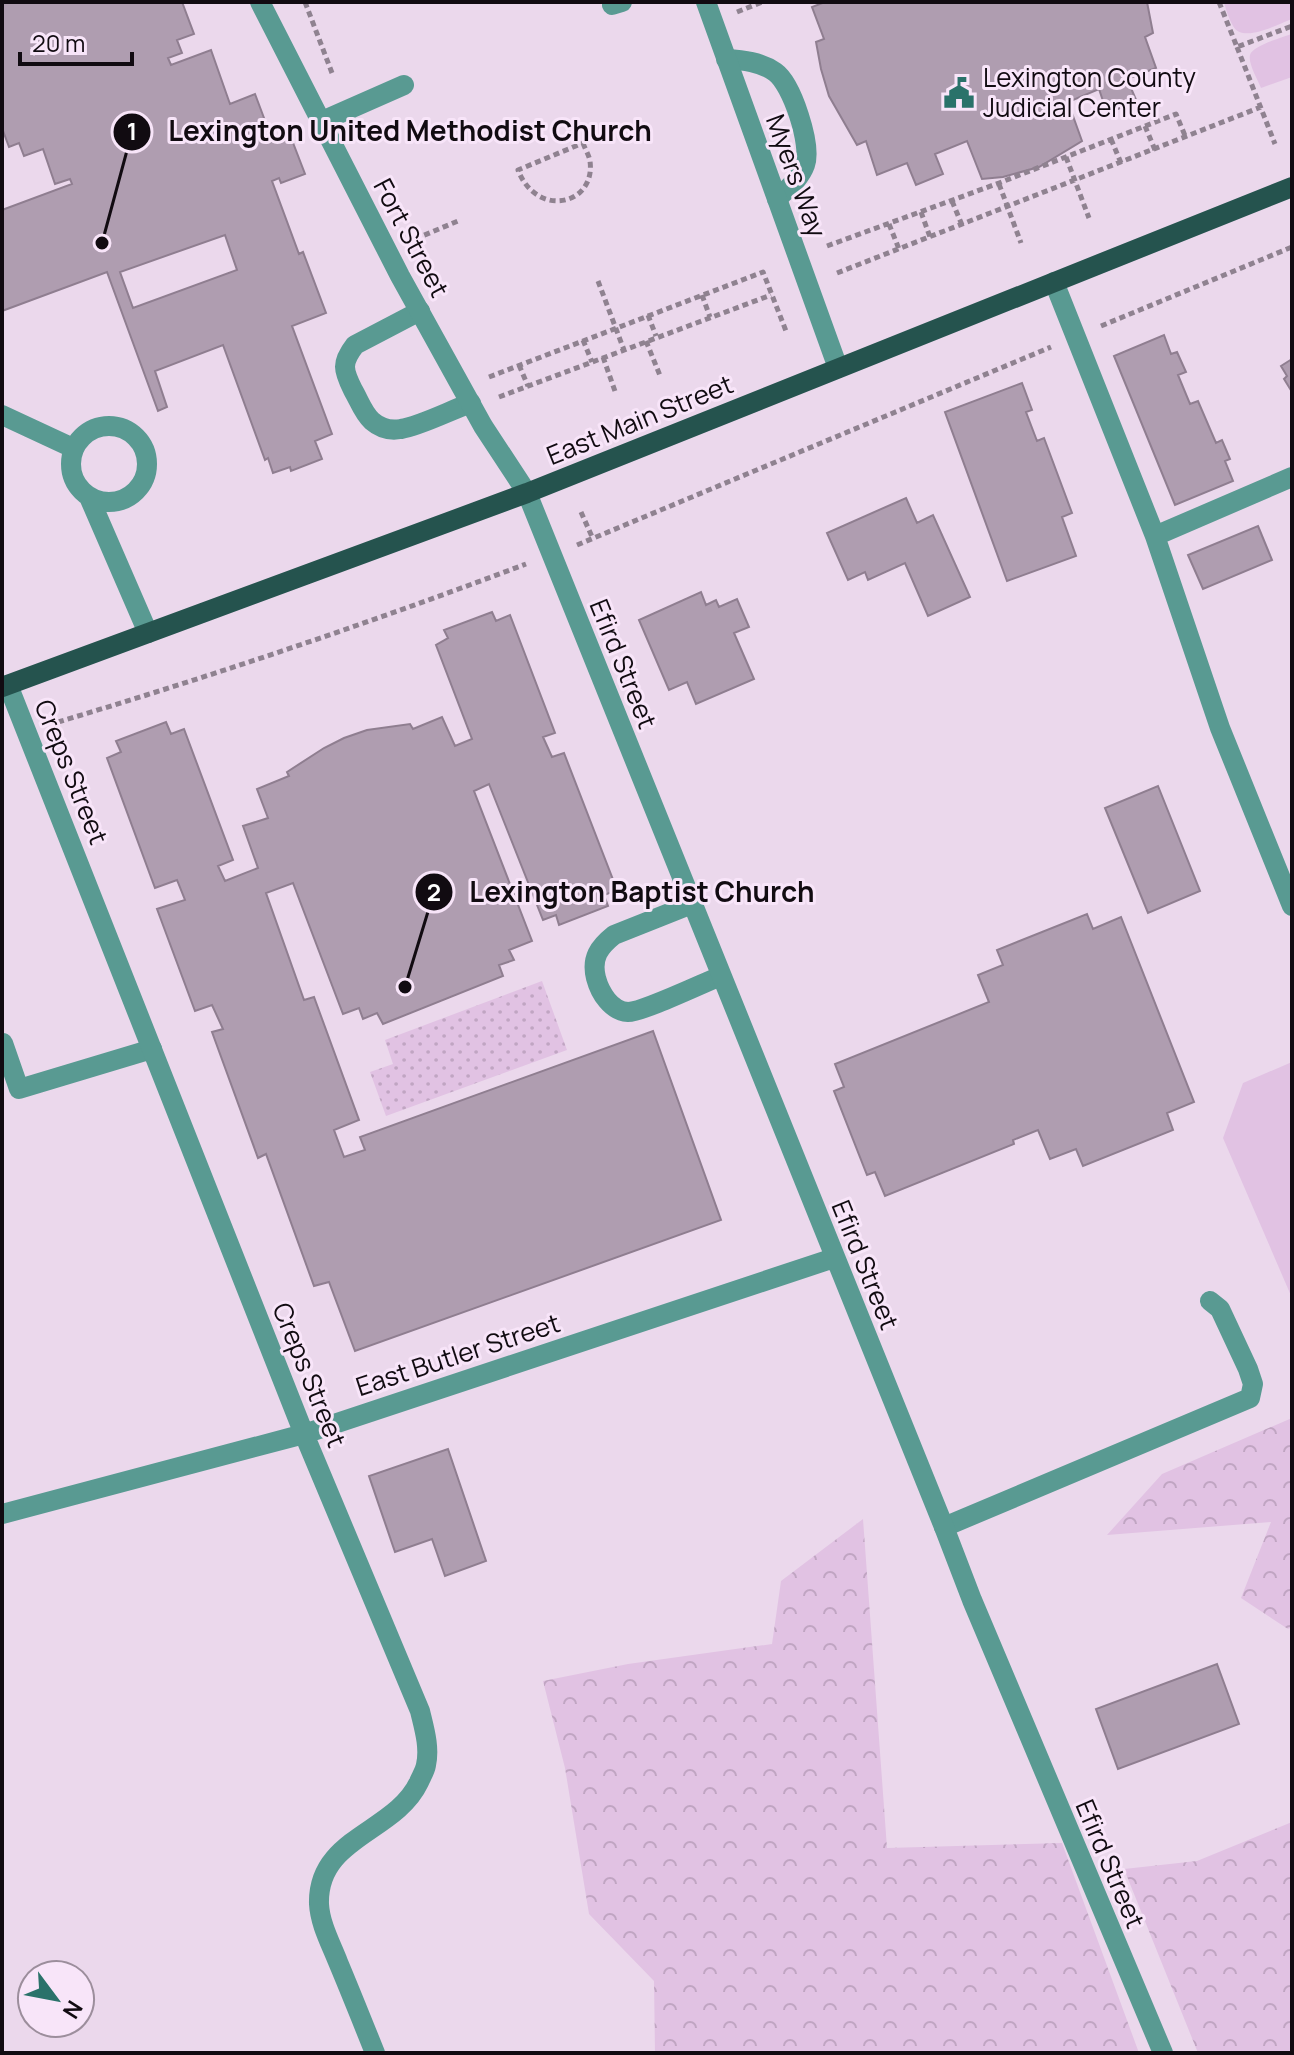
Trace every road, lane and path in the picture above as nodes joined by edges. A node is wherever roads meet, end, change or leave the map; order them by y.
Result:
1 (260, 2) edge
2 (305, 2) edge
3 (706, 2) edge
4 (1219, 2) edge
5 (1292, 26) edge
6 (1237, 47) junction
7 (726, 59) junction
8 (332, 74) dead end
9 (404, 85) dead end
10 (1261, 107) junction
11 (320, 122) junction
12 (1145, 126) junction
13 (1186, 138) junction
14 (1111, 139) junction
15 (583, 143) joint
16 (1275, 144) dead end
17 (1155, 150) junction
18 (1066, 157) junction
19 (1121, 163) junction
20 (1074, 181) junction
21 (999, 183) junction
22 (1292, 187) edge
23 (777, 199) junction
24 (952, 201) junction
25 (1008, 207) junction
26 (921, 212) junction
27 (1089, 218) dead end
28 (458, 221) dead end
29 (889, 224) junction
30 (962, 225) junction
31 (930, 237) junction
32 (415, 239) dead end
33 (1021, 243) dead end
34 (827, 246) dead end
35 (1292, 247) edge
36 (899, 249) junction
37 (837, 273) dead end
38 (598, 281) dead end
39 (1054, 282) junction
40 (702, 295) junction
41 (771, 295) junction
42 (420, 311) junction
43 (648, 315) junction
44 (710, 317) junction
45 (616, 328) junction
46 (786, 331) dead end
47 (656, 336) junction
48 (1075, 337) junction
49 (583, 340) junction
50 (646, 341) junction
51 (624, 350) junction
52 (603, 357) junction
53 (592, 362) junction
54 (519, 365) junction
55 (838, 368) junction
56 (489, 377) dead end
57 (661, 378) dead end
58 (528, 386) junction
59 (616, 394) dead end
60 (499, 397) dead end
61 (471, 403) junction
62 (2, 415) edge
63 (73, 448) junction
64 (1292, 477) edge
65 (527, 493) junction
66 (89, 497) junction
67 (581, 512) dead end
68 (1155, 536) junction
69 (593, 539) junction
70 (551, 555) junction
71 (148, 633) junction
72 (5, 686) edge
73 (58, 722) dead end
74 (692, 904) junction
75 (1292, 906) edge
76 (721, 976) junction
77 (3, 1043) edge
78 (152, 1049) junction
79 (834, 1258) junction
80 (1210, 1301) dead end
81 (304, 1434) junction
82 (2, 1514) edge
83 (944, 1527) junction
84 (375, 2053) edge
85 (1163, 2053) edge

1 - 11 street, Fort Street
2 - 8 path
3 - 7 street, Myers Way
4 - 6 path
5 - 6 path
6 - 10 path
7 - 23 street, Myers Way
7 - 23 street
9 - 11 street
10 - 13 path
10 - 16 path
11 - 42 street, Fort Street
12 - 13 path
12 - 14 path
12 - 17 path
13 - 17 path
14 - 18 path
14 - 19 path
15 - 15 path
17 - 19 path
18 - 20 path
18 - 21 path
19 - 20 path
20 - 25 path
20 - 27 path
21 - 24 path
21 - 25 path
22 - 39 main road, East Main Street
23 - 55 street, Myers Way
24 - 26 path
24 - 30 path
25 - 30 path
25 - 33 path
26 - 29 path
26 - 31 path
28 - 32 path
29 - 34 path
29 - 36 path
30 - 31 path
31 - 36 path
35 - 48 path
36 - 37 path
38 - 45 path
39 - 48 street
39 - 55 main road, East Main Street
40 - 41 path
40 - 43 path
40 - 44 path
41 - 44 path
41 - 46 path
42 - 61 street, Fort Street
42 - 61 street
43 - 45 path
43 - 47 path
44 - 47 path
45 - 49 path
45 - 51 path
47 - 50 path
48 - 68 street
48 - 69 path
49 - 53 path
49 - 54 path
50 - 51 path
50 - 57 path
51 - 52 path
52 - 53 path
52 - 59 path
53 - 58 path
54 - 56 path
54 - 58 path
55 - 65 main road, East Main Street
58 - 60 path
61 - 65 street, Fort Street
62 - 63 street
63 - 66 street
63 - 66 street
64 - 68 street
65 - 70 street, Efird Street
65 - 71 main road, East Main Street
66 - 71 street
67 - 69 path
68 - 75 street
69 - 70 path
70 - 73 path
70 - 74 street, Efird Street
71 - 72 main road, East Main Street
72 - 78 street, Creps Street
74 - 76 street, Efird Street
74 - 76 street
76 - 79 street, Efird Street
77 - 78 street
78 - 81 street, Creps Street
79 - 81 street, East Butler Street
79 - 83 street, Efird Street
80 - 83 street
81 - 82 street, East Butler Street
81 - 84 street, Creps Street
83 - 85 street, Efird Street

